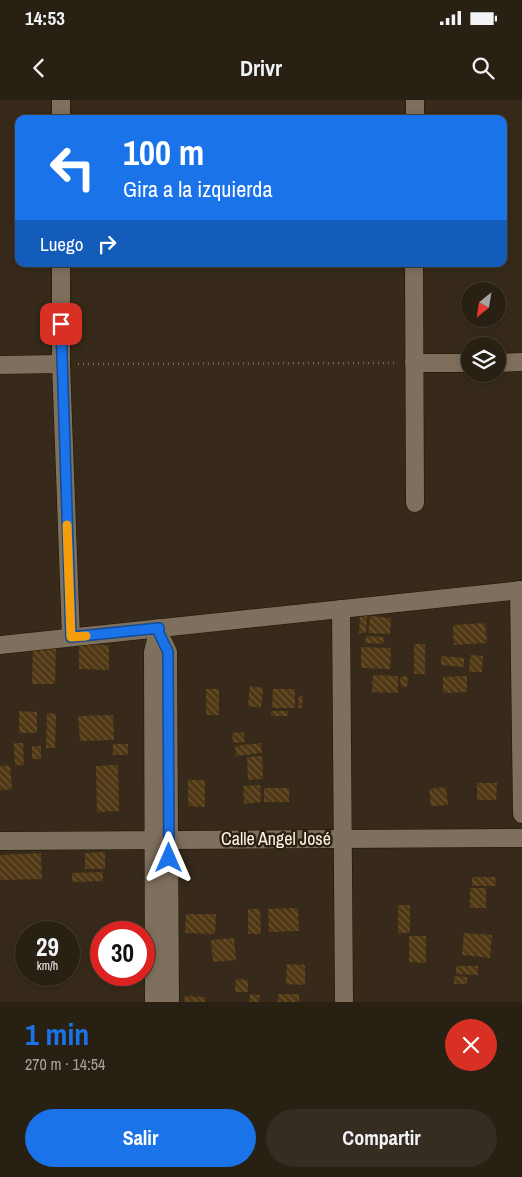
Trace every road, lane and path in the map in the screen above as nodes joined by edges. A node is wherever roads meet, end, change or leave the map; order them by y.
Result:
1 (61, 100) edge
2 (415, 100) edge
3 (61, 115) edge
4 (414, 115) edge
5 (61, 267) edge
6 (414, 267) edge
7 (522, 362) edge
8 (461, 363) edge
9 (506, 363) edge
10 (61, 364) junction
11 (414, 364) junction
12 (0, 365) edge
13 (415, 503) dead end
14 (521, 590) edge
15 (341, 609) junction
16 (159, 630) junction
17 (71, 637) junction
18 (0, 644) edge
19 (522, 814) edge
20 (522, 838) edge
21 (343, 839) junction
22 (161, 840) junction
23 (0, 841) edge
24 (154, 1002) edge
25 (170, 1002) edge
26 (344, 1002) edge

1 - 3 street
2 - 4 street
5 - 10 street
6 - 11 street
7 - 9 street
8 - 11 street
10 - 11 path
10 - 12 street
10 - 17 street
11 - 13 street
14 - 15 street
14 - 19 street
15 - 16 street
15 - 21 street
16 - 17 street
16 - 22 street
17 - 18 street
20 - 21 street, Calle Angel José
21 - 22 street, Calle Angel José
21 - 26 street
22 - 23 street, Calle Angel José
22 - 24 street
22 - 25 street

